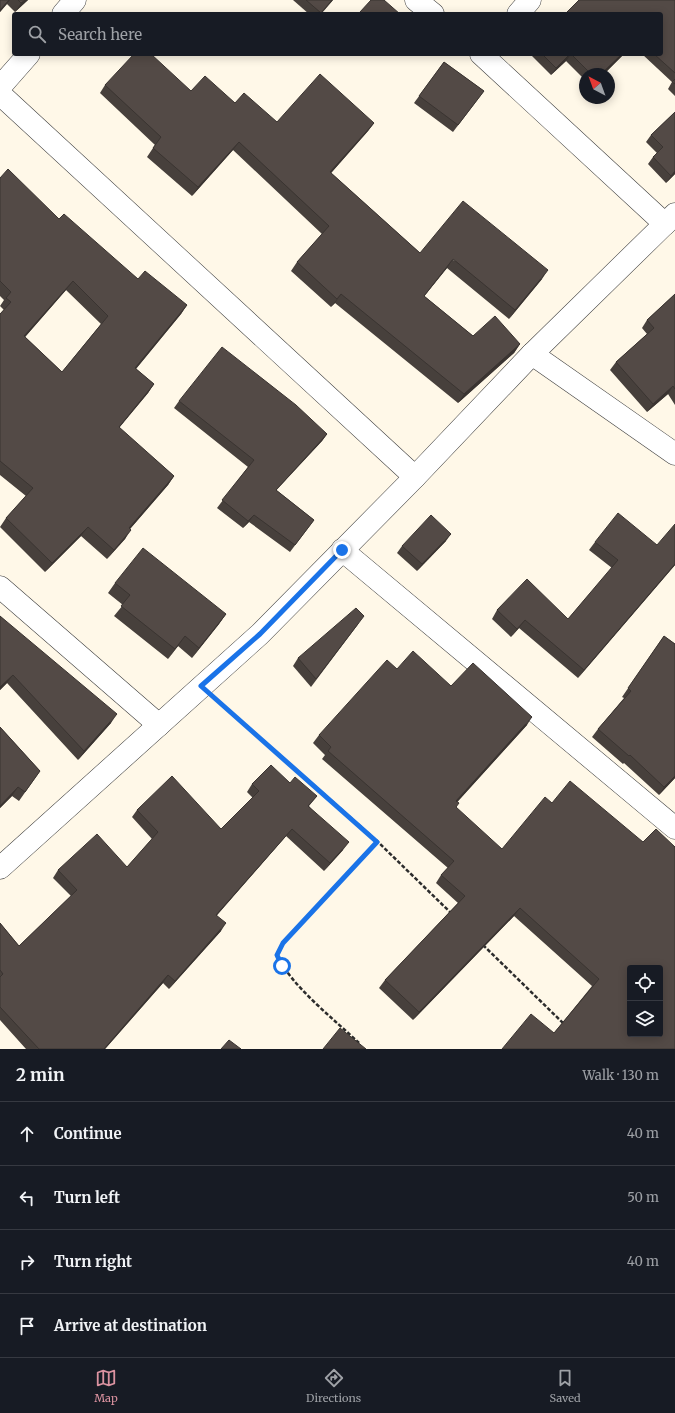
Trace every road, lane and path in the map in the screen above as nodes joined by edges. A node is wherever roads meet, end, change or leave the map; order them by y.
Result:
1 (75, 0) edge
2 (416, 0) edge
3 (530, 0) edge
4 (65, 12) edge
5 (431, 12) edge
6 (520, 12) edge
7 (27, 56) edge
8 (484, 56) edge
9 (0, 87) edge
10 (0, 94) edge
11 (670, 219) edge
12 (532, 354) junction
13 (675, 454) edge
14 (415, 477) junction
15 (342, 550) junction
16 (0, 587) edge
17 (201, 686) junction
18 (159, 725) junction
19 (675, 828) edge
20 (377, 842) junction
21 (0, 868) edge
22 (456, 919) edge
23 (479, 941) edge
24 (568, 1028) edge
25 (359, 1044) edge

1 - 4 street
2 - 5 street
3 - 6 street
7 - 9 street
8 - 11 street
10 - 14 street
11 - 12 street
12 - 13 street
12 - 14 street
14 - 15 street
15 - 17 street
15 - 19 street
16 - 18 street
17 - 18 street
17 - 20 path
18 - 21 street
20 - 22 path
20 - 25 path
23 - 24 path

